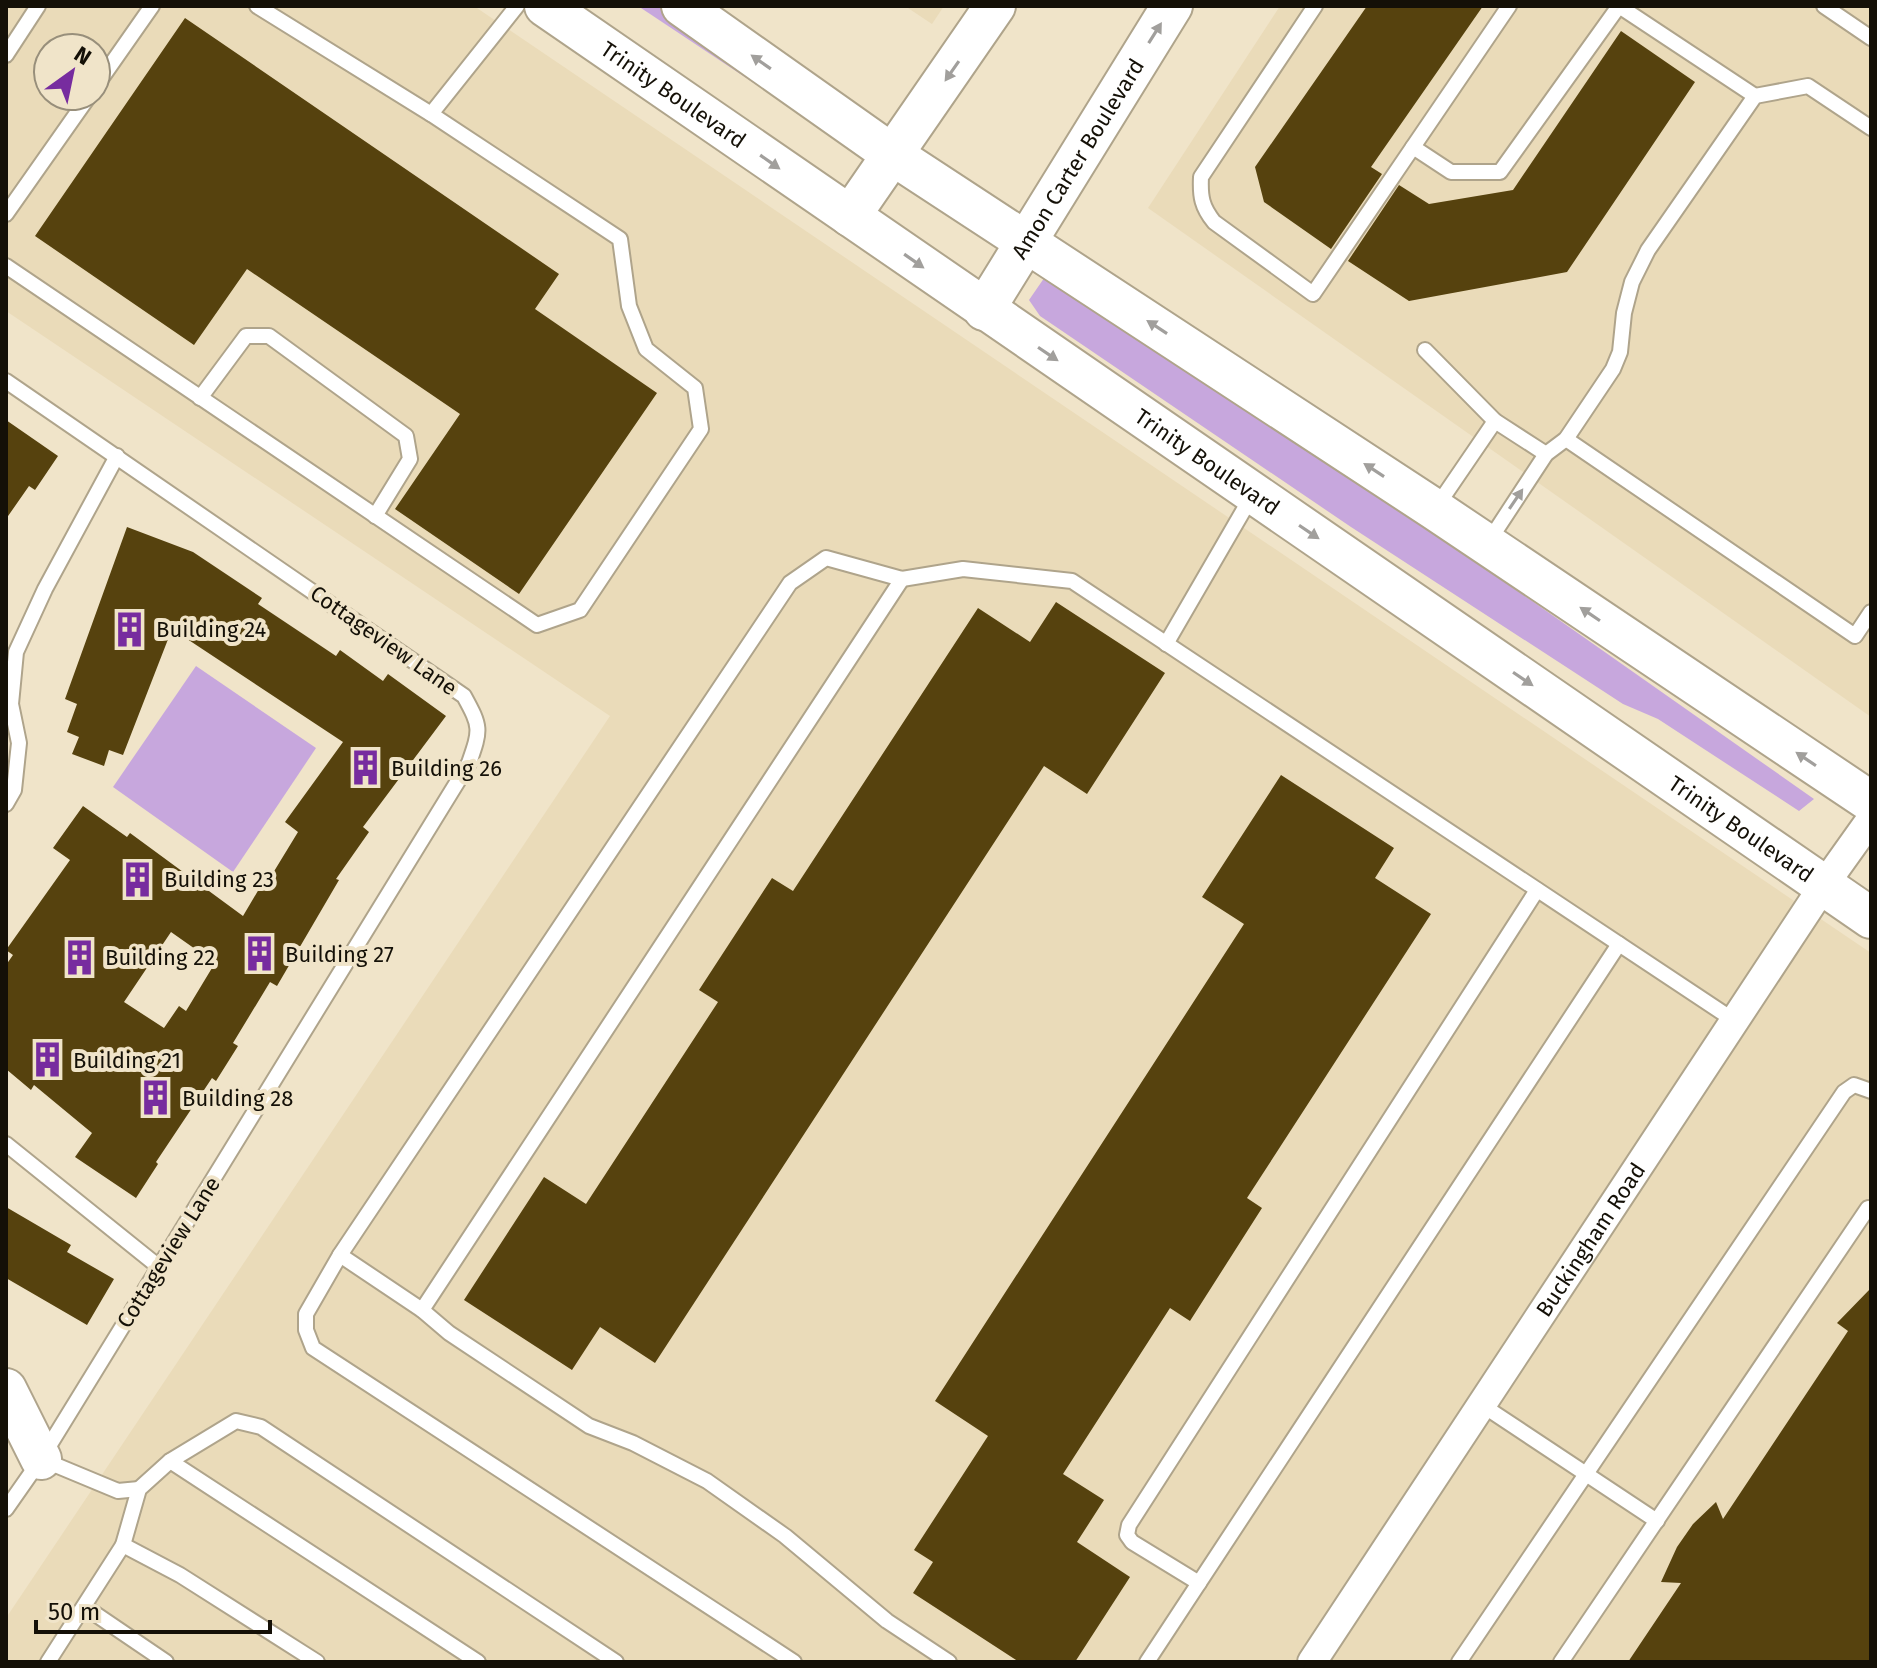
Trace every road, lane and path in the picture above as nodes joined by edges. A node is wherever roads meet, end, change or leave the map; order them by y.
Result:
1 (38, 6) edge
2 (152, 6) edge
3 (257, 6) edge
4 (517, 6) edge
5 (545, 6) edge
6 (682, 6) edge
7 (995, 6) edge
8 (1172, 6) edge
9 (1315, 6) edge
10 (1509, 6) edge
11 (1619, 6) edge
12 (1824, 6) edge
13 (1871, 38) edge
14 (6, 55) edge
15 (112, 63) edge
16 (1755, 96) junction
17 (78, 112) edge
18 (431, 114) junction
19 (1871, 128) edge
20 (1413, 147) junction
21 (893, 155) junction
22 (6, 214) edge
23 (850, 216) junction
24 (1026, 242) junction
25 (6, 266) edge
26 (984, 310) junction
27 (1425, 350) dead end
28 (6, 381) edge
29 (200, 398) junction
30 (1495, 421) junction
31 (1566, 439) junction
32 (1546, 454) junction
33 (117, 456) junction
34 (1253, 494) junction
35 (1434, 509) junction
36 (375, 516) junction
37 (1486, 545) junction
38 (902, 579) junction
39 (1871, 612) edge
40 (1166, 644) junction
41 (1871, 802) edge
42 (6, 804) edge
43 (1871, 819) edge
44 (1824, 885) junction
45 (1537, 890) junction
46 (1871, 918) edge
47 (1619, 944) junction
48 (1735, 1021) junction
49 (1871, 1091) edge
50 (6, 1144) edge
51 (1870, 1207) edge
52 (340, 1255) junction
53 (159, 1267) junction
54 (422, 1310) junction
55 (6, 1389) edge
56 (1482, 1405) junction
57 (24, 1452) edge
58 (170, 1461) junction
59 (1586, 1473) junction
60 (139, 1489) junction
61 (6, 1509) edge
62 (1657, 1521) junction
63 (123, 1545) junction
64 (1199, 1583) junction
65 (85, 1607) junction
66 (48, 1662) edge
67 (166, 1662) edge
68 (317, 1662) edge
69 (478, 1662) edge
70 (616, 1662) edge
71 (794, 1662) edge
72 (949, 1662) edge
73 (1147, 1662) edge
74 (1312, 1662) edge
75 (1459, 1662) edge
76 (1561, 1662) edge

1 - 14 lane
2 - 15 lane
3 - 18 lane
4 - 18 lane
5 -> 23 main road, Trinity Boulevard
21 -> 6 main road
7 -> 21 main road
24 -> 8 main road, Amon Carter Boulevard
9 - 20 lane
10 - 20 lane
11 - 16 lane
11 - 20 lane
12 - 13 lane
16 - 19 lane
16 - 31 lane
17 - 22 lane
18 - 36 lane
21 - 23 main road
21 - 24 main road
23 -> 26 main road, Trinity Boulevard
24 - 26 main road, Amon Carter Boulevard
35 -> 24 main road
25 - 29 lane
26 -> 34 main road, Trinity Boulevard
27 - 30 lane
28 - 33 lane, Cottageview Lane
29 - 36 lane
29 - 36 lane
30 - 32 lane
30 - 35 lane
31 - 32 lane
31 - 39 lane
37 -> 32 lane
33 - 42 lane
33 - 53 lane, Cottageview Lane
34 - 40 lane
34 -> 44 main road, Trinity Boulevard
35 - 37 main road
41 -> 37 main road
38 - 40 lane
38 - 52 lane
38 - 54 lane
40 - 45 lane
43 - 44 street, Buckingham Road
44 - 46 main road, Trinity Boulevard
44 - 48 street, Buckingham Road
45 - 47 lane
45 - 64 lane
47 - 48 lane
47 - 64 lane
48 - 56 street, Buckingham Road
49 - 59 lane
50 - 53 lane
51 - 62 lane
52 - 54 lane
52 - 71 lane
53 - 57 lane, Cottageview Lane
54 - 72 lane
55 - 57 main road
56 - 59 lane
56 - 74 street, Buckingham Road
57 - 60 lane
57 - 61 lane, Cottageview Lane
58 - 60 lane
58 - 69 lane
58 - 70 lane
59 - 62 lane
59 - 75 lane
60 - 63 lane
62 - 76 lane
63 - 65 lane
63 - 68 lane
64 - 73 lane
65 - 66 lane
65 - 67 lane

